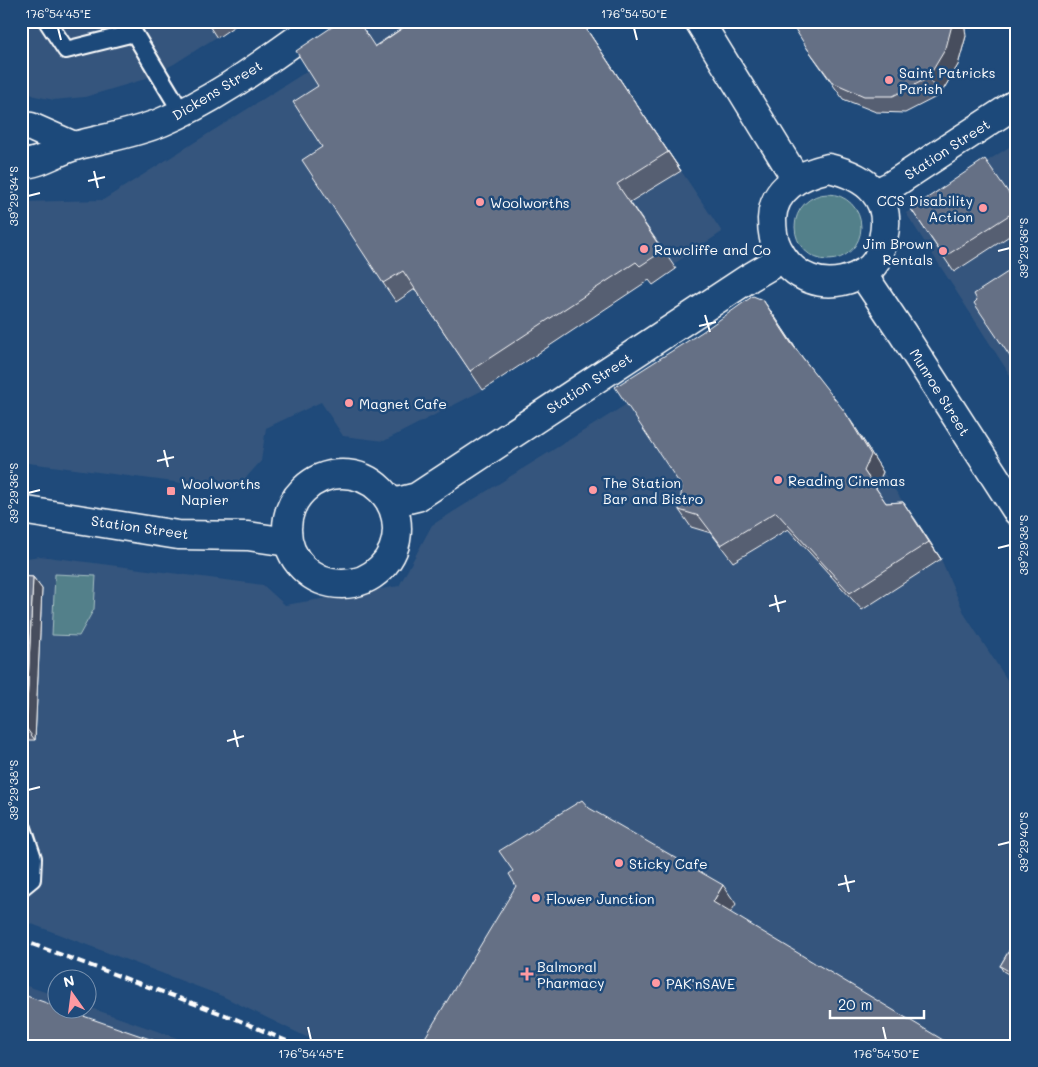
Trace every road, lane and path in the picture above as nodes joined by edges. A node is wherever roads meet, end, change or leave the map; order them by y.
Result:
1 (47, 21) edge
2 (323, 21) edge
3 (699, 21) edge
4 (132, 27) edge
5 (1017, 103) edge
6 (182, 113) junction
7 (21, 126) edge
8 (74, 146) junction
9 (21, 164) edge
10 (796, 179) junction
11 (876, 193) junction
12 (783, 258) junction
13 (862, 274) junction
14 (392, 503) junction
15 (21, 510) edge
16 (1017, 511) edge
17 (288, 542) junction
18 (23, 828) dead end
19 (21, 888) edge

1 - 4 lane
2 - 6 main road, Dickens Street
3 - 10 main road
4 - 6 lane
5 - 11 main road, Station Street
6 - 8 main road, Dickens Street
7 - 8 main road
8 - 9 main road, Dickens Street
10 - 11 main road
10 - 12 main road
11 - 13 main road
12 - 13 main road
12 - 14 main road, Station Street
13 - 16 main road, Munroe Street
14 - 17 main road
14 - 17 main road
15 - 17 main road, Station Street
18 - 19 lane

